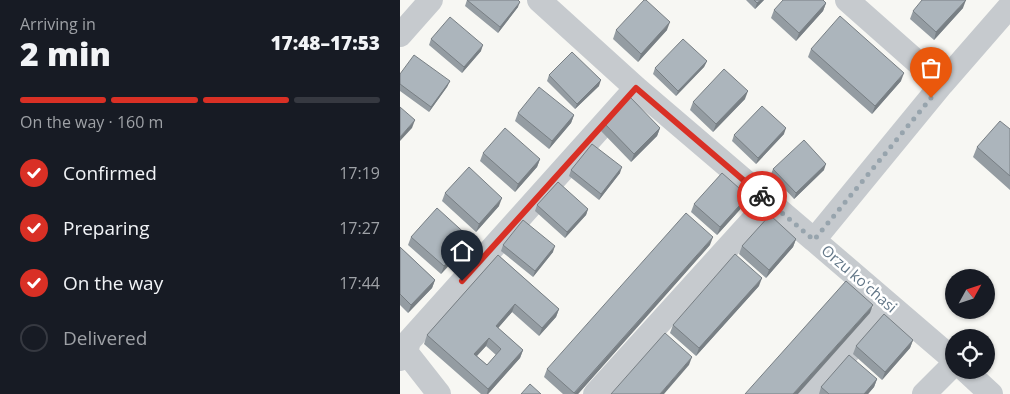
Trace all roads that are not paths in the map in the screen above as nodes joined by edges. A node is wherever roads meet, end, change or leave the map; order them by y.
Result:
1 (431, 0) edge
2 (539, 0) edge
3 (847, 0) edge
4 (1010, 6) edge
5 (400, 35) edge
6 (942, 84) junction
7 (636, 88) junction
8 (769, 202) junction
9 (814, 240) junction
10 (890, 306) junction
11 (404, 346) edge
12 (945, 352) edge
13 (945, 373) edge
14 (975, 379) edge
15 (439, 394) edge
16 (595, 394) edge
17 (810, 394) edge
18 (924, 394) edge
19 (991, 394) edge

1 - 5 street
2 - 7 street
3 - 6 street
4 - 6 street, Orzu koʻchasi
6 - 9 street, Orzu koʻchasi
7 - 8 street
7 - 11 street
8 - 9 street
8 - 16 street
9 - 10 street, Orzu koʻchasi
10 - 12 street, Orzu koʻchasi
10 - 17 street
11 - 15 street
13 - 18 street
14 - 19 street

